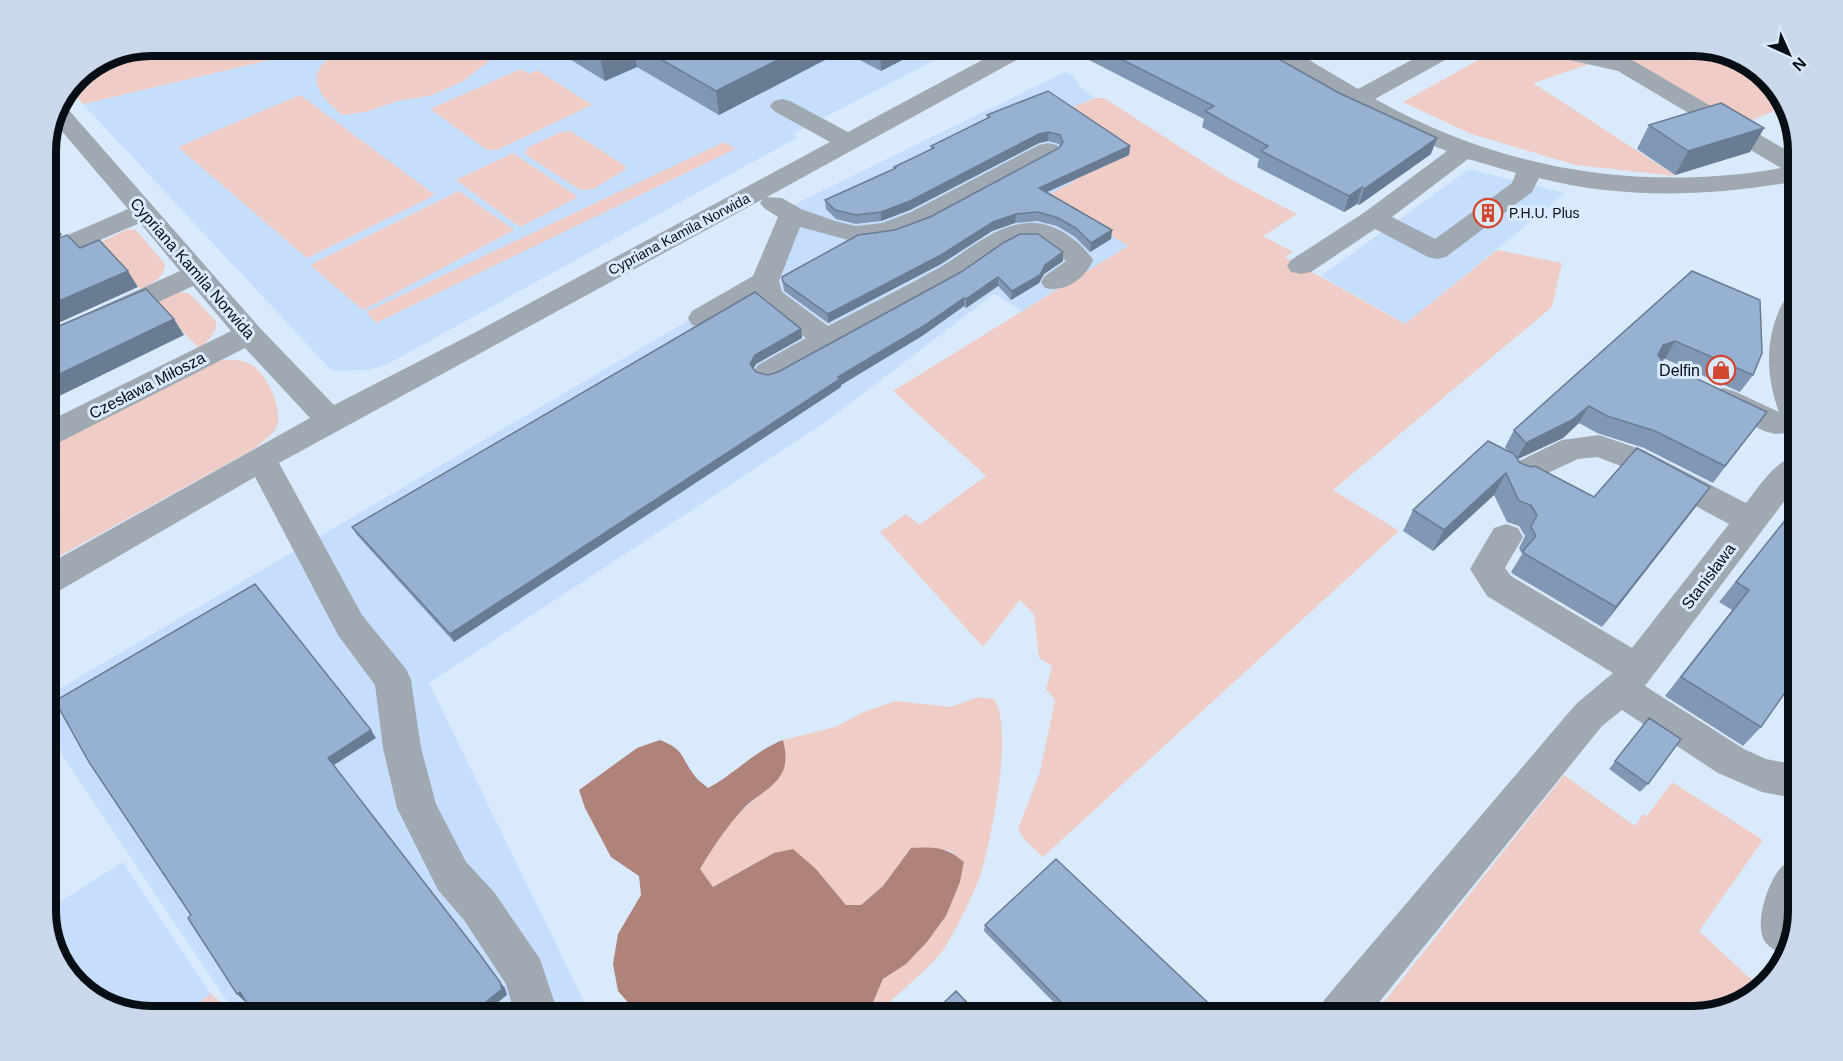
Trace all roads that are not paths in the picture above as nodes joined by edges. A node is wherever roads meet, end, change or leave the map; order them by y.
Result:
1 (1007, 56) edge
2 (1287, 56) edge
3 (1435, 56) edge
4 (1582, 56) edge
5 (1359, 98) junction
6 (782, 106) dead end
7 (62, 117) edge
8 (847, 142) junction
9 (1048, 150) dead end
10 (1464, 150) junction
11 (1787, 161) edge
12 (1529, 170) junction
13 (1787, 175) edge
14 (756, 192) junction
15 (144, 212) junction
16 (792, 215) junction
17 (1374, 218) junction
18 (56, 250) edge
19 (1301, 266) dead end
20 (196, 274) junction
21 (765, 281) junction
22 (1055, 282) dead end
23 (702, 318) dead end
24 (1787, 324) edge
25 (249, 334) junction
26 (825, 338) junction
27 (56, 339) edge
28 (768, 372) edge
29 (1702, 388) edge
30 (1787, 396) edge
31 (330, 420) junction
32 (1787, 421) edge
33 (56, 430) edge
34 (262, 460) junction
35 (1520, 474) edge
36 (1787, 474) edge
37 (1750, 520) junction
38 (1506, 537) dead end
39 (56, 576) edge
40 (1629, 679) junction
41 (1788, 780) edge
42 (1788, 894) edge
43 (1785, 932) edge
44 (534, 1006) edge
45 (1348, 1006) edge

1 - 8 street, Cypriana Kamila Norwida
2 - 5 street
3 - 5 street
4 - 11 street
5 - 10 street
6 - 8 street
7 - 15 street, Cypriana Kamila Norwida
8 - 14 street, Cypriana Kamila Norwida
9 - 16 street
10 - 12 street
10 - 17 street
12 - 13 street
12 - 17 street
14 - 16 street
14 - 31 street, Cypriana Kamila Norwida
15 - 18 street
15 - 20 street, Cypriana Kamila Norwida
16 - 21 street
17 - 19 street
20 - 25 street, Cypriana Kamila Norwida
20 - 27 street
21 - 23 street
21 - 26 street
22 - 26 street
24 - 30 street
25 - 31 street, Cypriana Kamila Norwida
25 - 33 street, Czesława Miłosza
26 - 28 street
29 - 32 street
31 - 34 street, Cypriana Kamila Norwida
34 - 39 street, Cypriana Kamila Norwida
34 - 44 street
35 - 37 street
36 - 37 street, Stanisława
37 - 40 street, Stanisława
38 - 40 street
40 - 41 street
40 - 45 street, Stanisława
42 - 43 street

